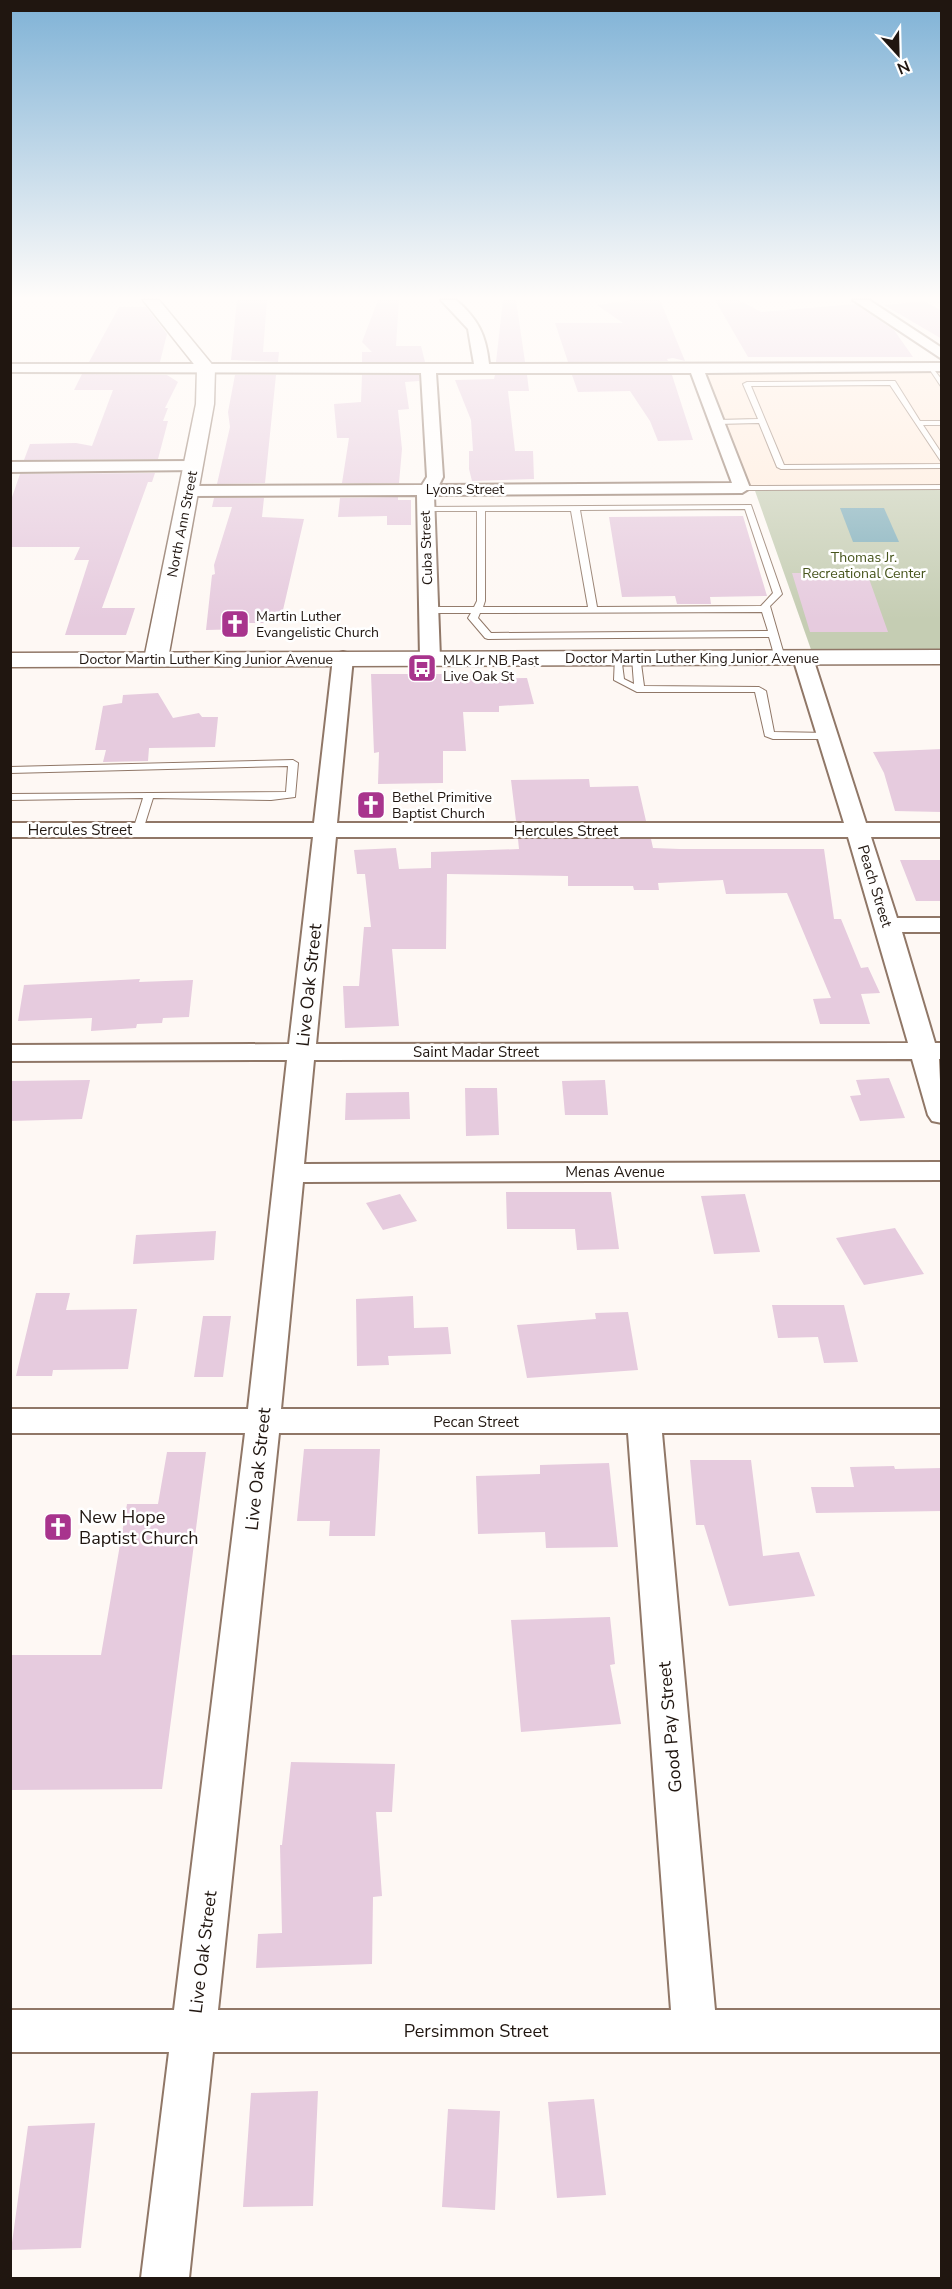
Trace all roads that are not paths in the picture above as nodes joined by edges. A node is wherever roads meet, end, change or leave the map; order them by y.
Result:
1 (204, 407) edge
2 (430, 407) edge
3 (711, 407) edge
4 (756, 407) edge
5 (909, 407) edge
6 (762, 421) junction
7 (717, 422) junction
8 (920, 423) junction
9 (942, 423) edge
10 (942, 461) edge
11 (193, 466) junction
12 (942, 466) edge
13 (10, 467) edge
14 (742, 488) junction
15 (942, 488) edge
16 (189, 490) junction
17 (428, 490) junction
18 (575, 508) junction
19 (424, 509) junction
20 (481, 509) junction
21 (767, 609) junction
22 (428, 610) junction
23 (476, 610) junction
24 (593, 610) junction
25 (773, 634) junction
26 (501, 647) junction
27 (942, 657) edge
28 (343, 658) junction
29 (430, 658) junction
30 (628, 658) junction
31 (791, 658) junction
32 (156, 659) junction
33 (10, 660) edge
34 (636, 689) junction
35 (828, 736) junction
36 (148, 755) dead end
37 (104, 756) dead end
38 (164, 764) junction
39 (86, 766) junction
40 (10, 770) edge
41 (149, 795) junction
42 (10, 797) edge
43 (326, 829) junction
44 (10, 830) edge
45 (138, 830) junction
46 (858, 830) junction
47 (942, 831) edge
48 (887, 925) junction
49 (942, 925) edge
50 (932, 1051) edge
51 (303, 1052) junction
52 (10, 1053) edge
53 (942, 1115) edge
54 (942, 1171) edge
55 (289, 1173) junction
56 (10, 1421) edge
57 (942, 1421) edge
58 (263, 1422) junction
59 (644, 1423) junction
60 (10, 2031) edge
61 (193, 2031) junction
62 (695, 2031) junction
63 (942, 2031) edge
64 (165, 2278) edge

1 - 11 street, North Ann Street
2 - 17 street, Cuba Street
3 - 7 street
4 - 6 lane
5 - 8 lane
6 - 7 lane
6 - 12 lane
7 - 14 street
8 - 9 lane
8 - 10 lane
11 - 13 street
11 - 16 street, North Ann Street
14 - 15 lane
14 - 17 street, Lyons Street
16 - 17 street, Lyons Street
16 - 32 street, North Ann Street
17 - 19 street, Cuba Street
18 - 20 lane
18 - 21 lane
18 - 24 lane
19 - 20 lane
19 - 22 street, Cuba Street
20 - 23 lane
21 - 24 lane
21 - 25 lane
22 - 23 lane
22 - 29 street, Cuba Street
23 - 24 lane
23 - 26 lane
25 - 26 lane
25 - 31 lane
26 - 29 street, Doctor Martin Luther King Junior Avenue
26 - 30 street, Doctor Martin Luther King Junior Avenue
27 - 31 street, Doctor Martin Luther King Junior Avenue
28 - 29 street, Doctor Martin Luther King Junior Avenue
28 - 32 street, Doctor Martin Luther King Junior Avenue
28 - 43 street, Live Oak Street
30 - 31 street, Doctor Martin Luther King Junior Avenue
30 - 34 lane
30 - 34 lane
31 - 35 street, Peach Street
32 - 33 street, Doctor Martin Luther King Junior Avenue
34 - 35 lane
35 - 46 street, Peach Street
36 - 38 lane
37 - 39 lane
38 - 39 lane
38 - 41 lane
39 - 40 lane
41 - 42 lane
41 - 45 lane
43 - 45 street, Hercules Street
43 - 46 street, Hercules Street
43 - 51 street, Live Oak Street
44 - 45 street, Hercules Street
46 - 47 street, Hercules Street
46 - 48 street, Peach Street
48 - 49 street
48 - 50 street, Peach Street
50 - 51 street, Saint Madar Street
50 - 53 street, Peach Street
51 - 52 street, Saint Madar Street
51 - 55 street, Live Oak Street
54 - 55 street, Menas Avenue
55 - 58 street, Live Oak Street
56 - 58 street, Pecan Street
57 - 59 street, Pecan Street
58 - 59 street, Pecan Street
58 - 61 street, Live Oak Street
59 - 62 street, Good Pay Street
60 - 61 street, Persimmon Street
61 - 62 street, Persimmon Street
61 - 64 street, Live Oak Street
62 - 63 street, Persimmon Street

